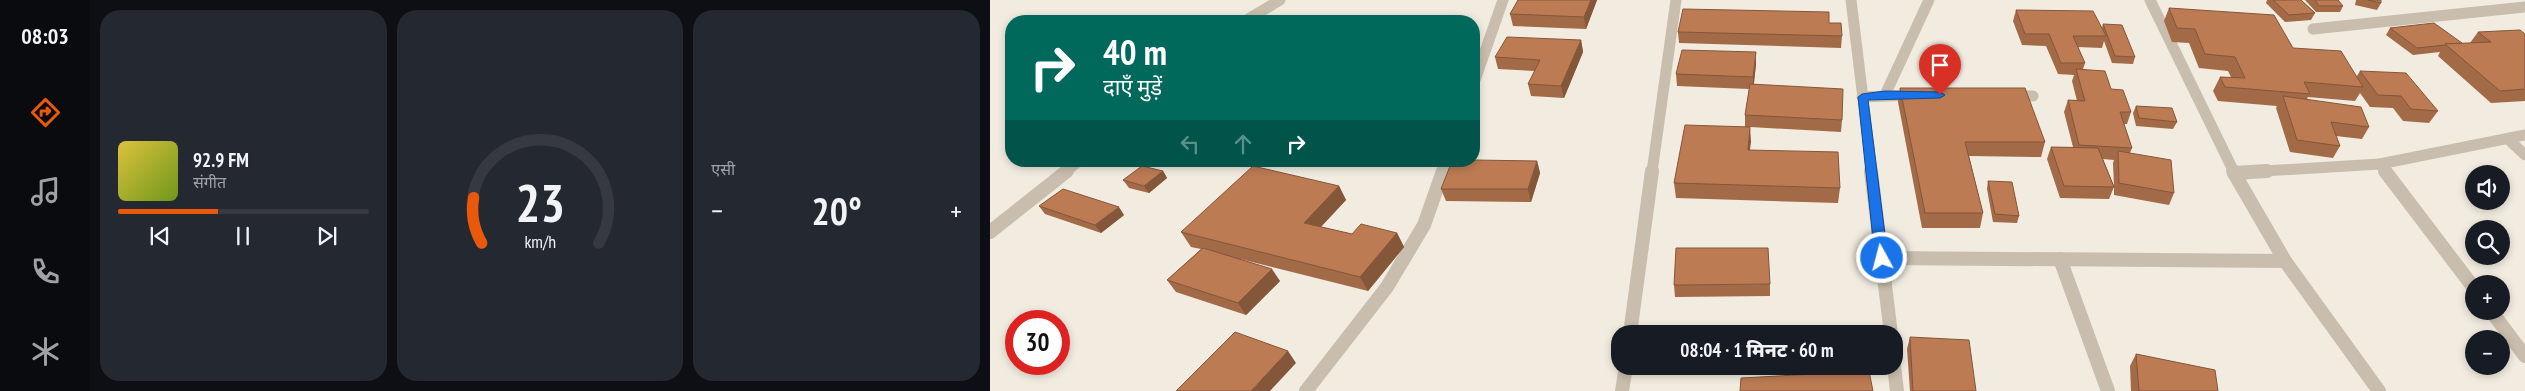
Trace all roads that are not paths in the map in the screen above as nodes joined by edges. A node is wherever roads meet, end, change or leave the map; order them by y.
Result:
1 (1280, 0) edge
2 (1503, 0) edge
3 (1676, 0) edge
4 (1851, 0) edge
5 (1929, 0) edge
6 (2150, 0) edge
7 (2525, 7) edge
8 (1255, 15) edge
9 (2313, 29) dead end
10 (1480, 66) edge
11 (1885, 94) junction
12 (1924, 95) edge
13 (2003, 96) edge
14 (2033, 96) dead end
15 (1862, 97) junction
16 (2525, 136) edge
17 (2508, 139) junction
18 (2525, 155) edge
19 (2380, 164) junction
20 (1071, 167) edge
21 (1445, 167) edge
22 (2234, 173) junction
23 (990, 232) edge
24 (1882, 258) junction
25 (2060, 259) junction
26 (2286, 261) junction
27 (2465, 276) edge
28 (2498, 320) edge
29 (1631, 325) edge
30 (1889, 325) edge
31 (2525, 356) edge
32 (1625, 375) edge
33 (1895, 375) edge
34 (1306, 391) edge
35 (1622, 391) edge
36 (1897, 391) edge
37 (2108, 391) edge
38 (2379, 391) edge

1 - 8 street
2 - 10 street
3 - 29 street
4 - 15 street
5 - 11 street
6 - 22 street
7 - 9 street
11 - 12 street
11 - 15 street
13 - 14 street
15 - 24 street
16 - 17 street
17 - 18 street
17 - 19 street
19 - 22 street
19 - 27 street
20 - 23 street
21 - 34 street
22 - 26 street
24 - 25 street
24 - 30 street
25 - 26 street
25 - 37 street
26 - 38 street
28 - 31 street
32 - 35 street
33 - 36 street

